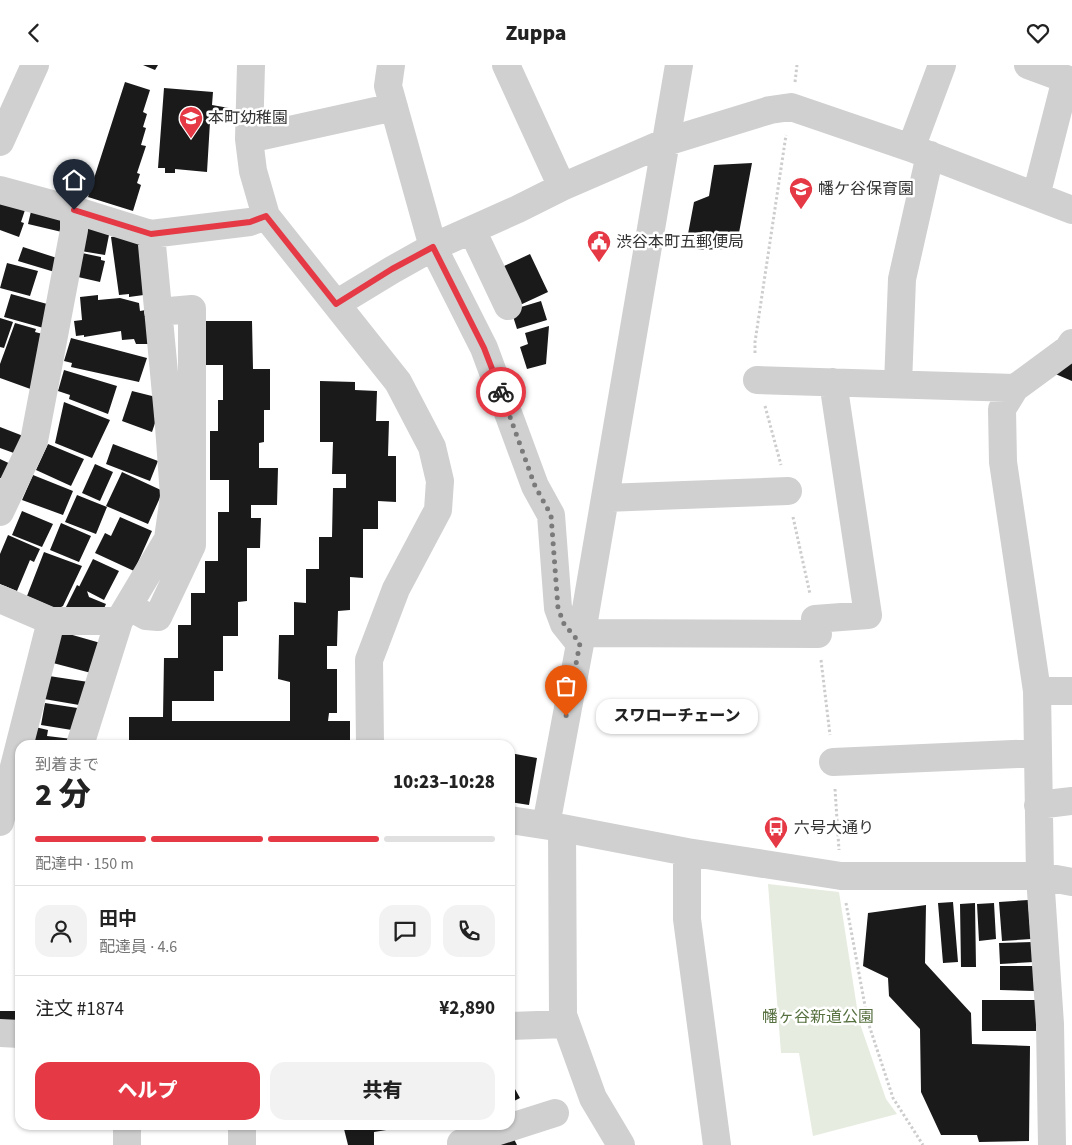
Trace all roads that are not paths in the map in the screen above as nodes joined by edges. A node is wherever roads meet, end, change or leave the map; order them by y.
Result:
1 (35, 65) edge
2 (251, 65) edge
3 (391, 65) edge
4 (506, 65) edge
5 (680, 65) edge
6 (942, 65) edge
7 (1028, 65) edge
8 (394, 107) junction
9 (249, 139) junction
10 (0, 142) edge
11 (666, 142) junction
12 (921, 151) junction
13 (562, 187) junction
14 (0, 190) edge
15 (1036, 195) junction
16 (74, 210) junction
17 (1072, 210) edge
18 (266, 216) junction
19 (472, 230) junction
20 (151, 234) junction
21 (433, 247) junction
22 (336, 304) junction
23 (508, 306) dead end
24 (1071, 347) edge
25 (757, 380) dead end
26 (834, 382) junction
27 (898, 384) junction
28 (1015, 388) junction
29 (788, 491) dead end
30 (605, 498) junction
31 (0, 512) edge
32 (0, 599) edge
33 (124, 614) junction
34 (51, 621) junction
35 (581, 638) junction
36 (1037, 691) junction
37 (1072, 691) edge
38 (22, 740) edge
39 (82, 740) edge
40 (370, 740) edge
41 (1038, 753) junction
42 (833, 762) dead end
43 (15, 768) edge
44 (9, 792) edge
45 (1072, 801) edge
46 (1038, 805) junction
47 (515, 821) edge
48 (0, 822) edge
49 (554, 827) junction
50 (687, 852) junction
51 (1040, 875) junction
52 (1072, 882) edge
53 (566, 1024) junction
54 (515, 1026) edge
55 (0, 1033) edge
56 (15, 1034) edge
57 (555, 1113) dead end
58 (515, 1123) edge
59 (127, 1130) edge
60 (242, 1130) edge
61 (489, 1130) edge
62 (458, 1138) edge
63 (127, 1145) edge
64 (242, 1145) edge
65 (621, 1145) edge
66 (717, 1145) edge
67 (1052, 1145) edge

1 - 10 street
2 - 9 street
3 - 8 street
4 - 13 street
5 - 11 street
6 - 12 street
7 - 15 street
8 - 9 street
8 - 21 street
9 - 18 street
11 - 12 street
11 - 13 street
11 - 30 street
12 - 15 street
12 - 27 street
13 - 19 street
14 - 16 street
15 - 17 street
16 - 20 street
16 - 31 street
18 - 20 street
18 - 22 street
19 - 21 street
19 - 23 street
20 - 33 street
21 - 22 street
21 - 35 street
22 - 40 street
24 - 28 street
25 - 26 street
26 - 27 street
26 - 35 street
27 - 28 street
28 - 36 street
29 - 30 street
30 - 35 street
32 - 34 street
33 - 34 street
33 - 39 street
34 - 38 street
35 - 49 street
36 - 37 street
36 - 41 street
41 - 42 street
41 - 46 street
43 - 44 street
44 - 48 street
45 - 46 street
46 - 51 street
47 - 49 street
49 - 50 street
49 - 53 street
50 - 51 street
50 - 66 street
51 - 52 street
51 - 67 street
53 - 54 street
53 - 65 street
55 - 56 street
57 - 58 street
59 - 63 street
60 - 64 street
61 - 62 street

